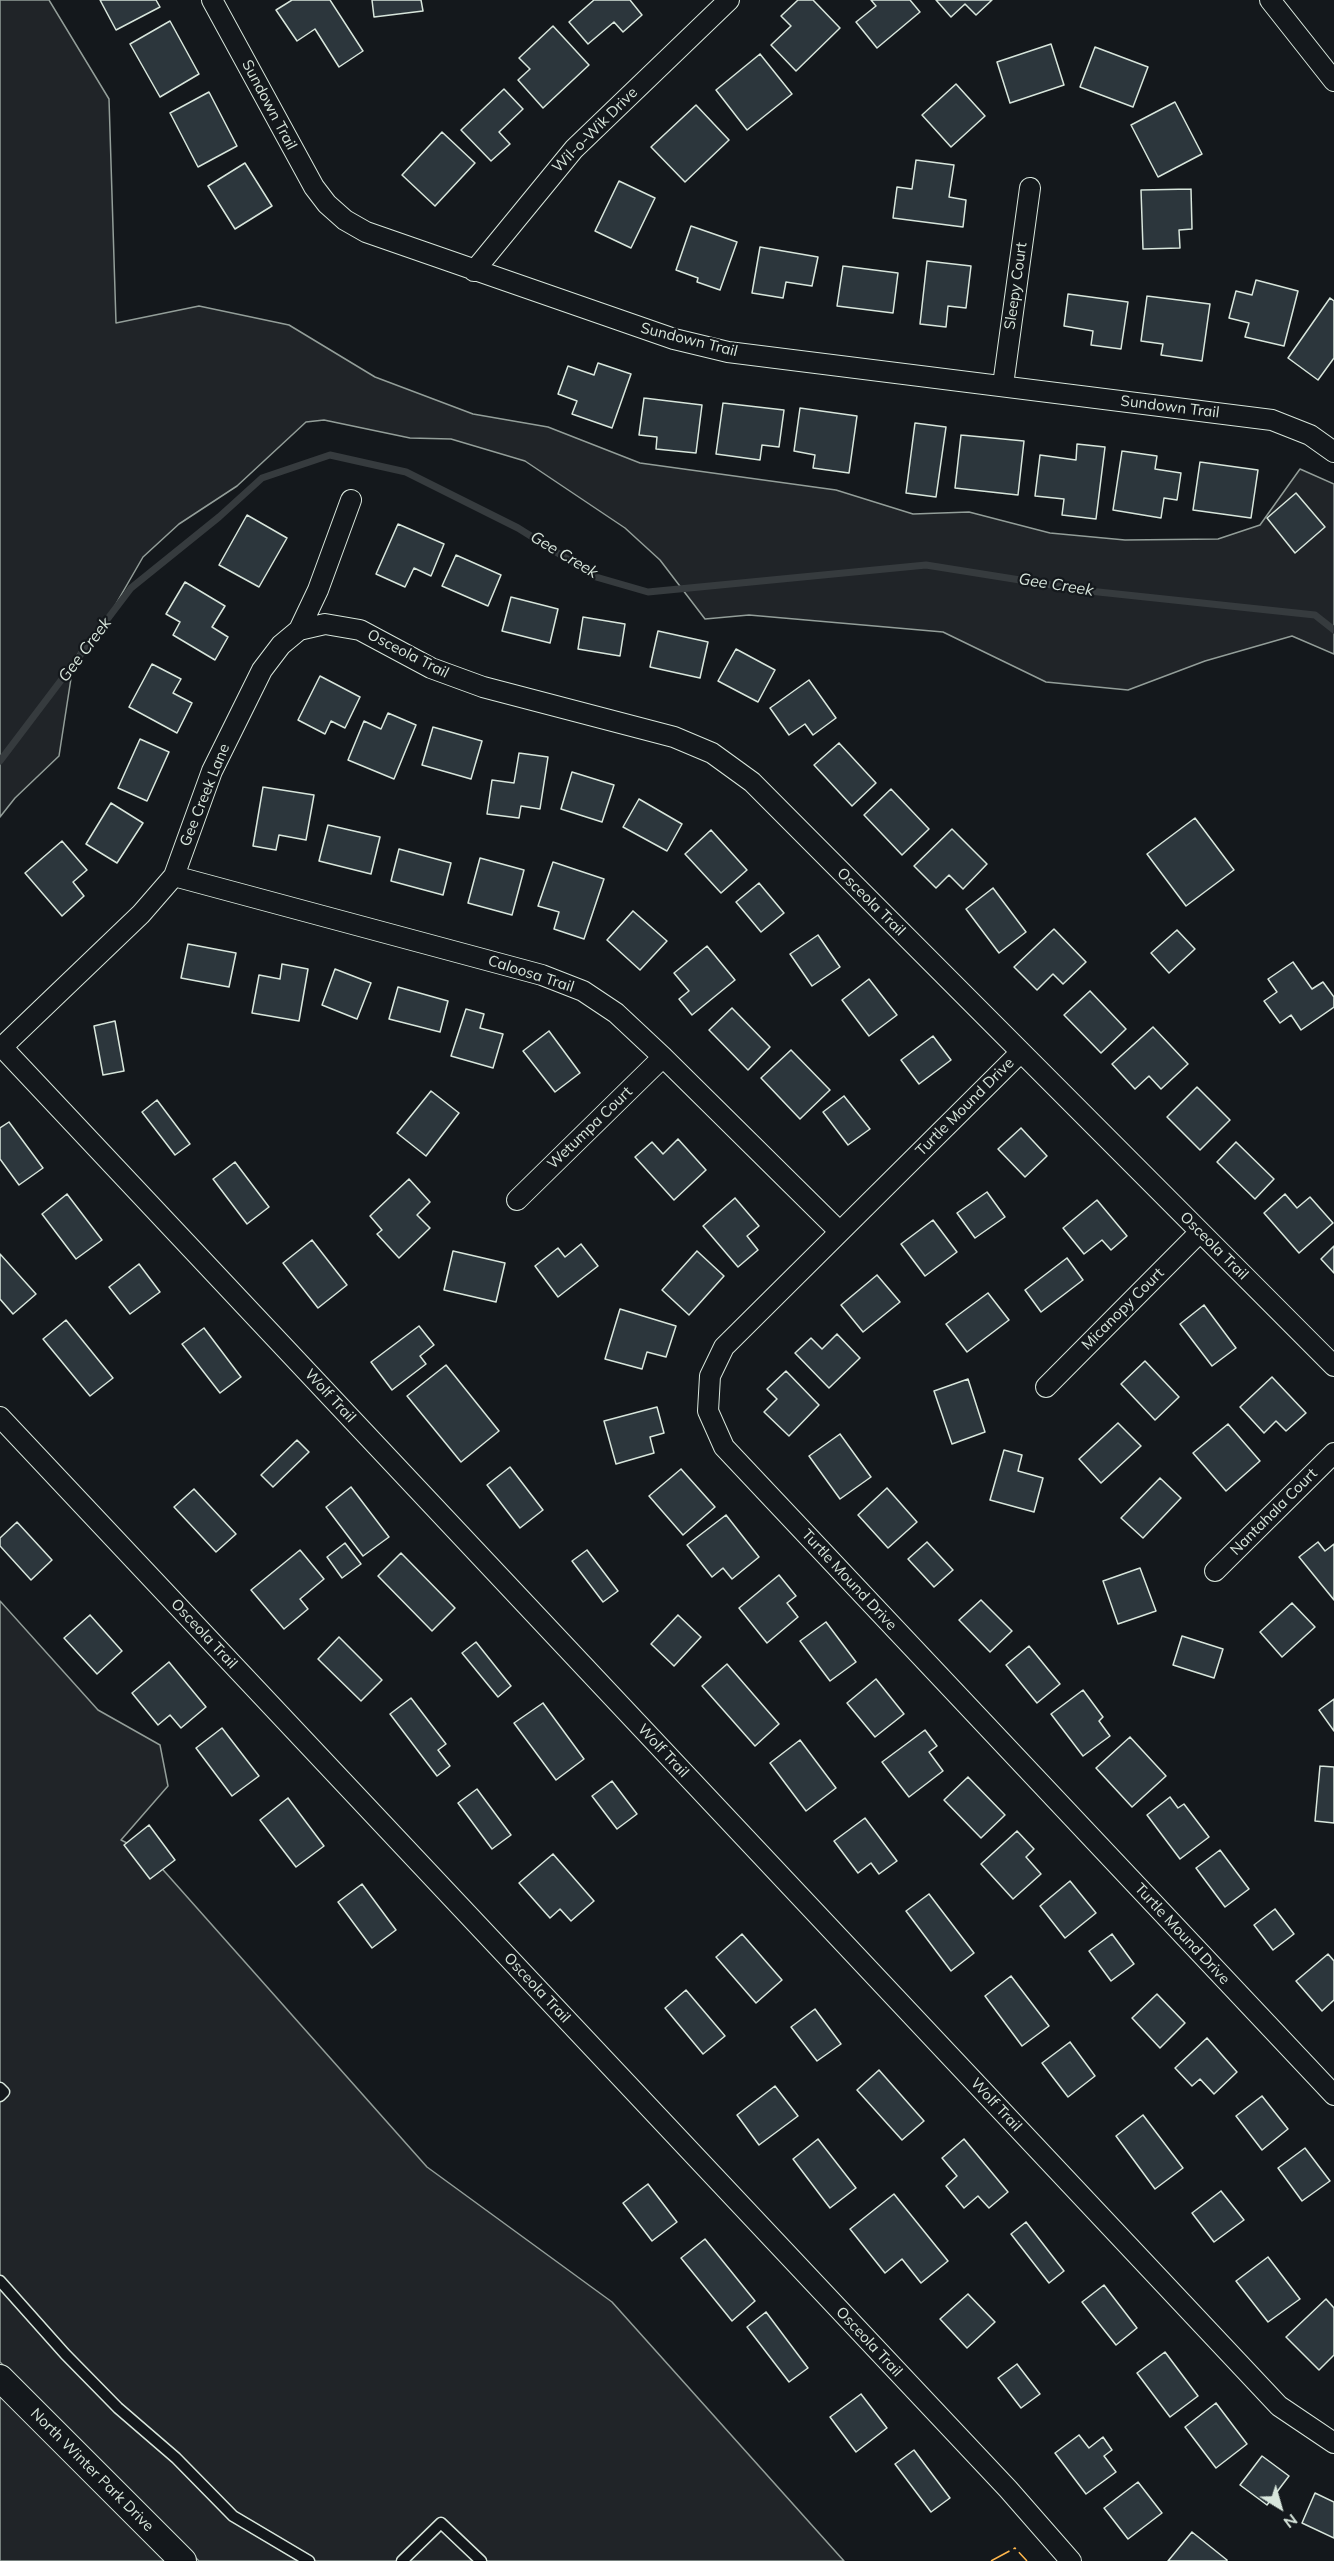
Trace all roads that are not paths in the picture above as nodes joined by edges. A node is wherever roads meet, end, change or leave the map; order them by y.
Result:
1 (212, 0) edge
2 (729, 0) edge
3 (1270, 0) edge
4 (1334, 81) edge
5 (1030, 188) dead end
6 (474, 271) junction
7 (1003, 385) junction
8 (1334, 452) edge
9 (351, 500) dead end
10 (299, 630) junction
11 (174, 876) junction
12 (1, 1048) edge
13 (1020, 1053) junction
14 (663, 1057) junction
15 (517, 1200) dead end
16 (839, 1231) junction
17 (1200, 1232) junction
18 (1334, 1366) edge
19 (1046, 1387) dead end
20 (0, 1417) edge
21 (1334, 1453) edge
22 (1215, 1571) dead end
23 (0, 2088) edge
24 (1334, 2095) edge
25 (0, 2096) edge
26 (0, 2280) edge
27 (0, 2378) edge
28 (1334, 2443) edge
29 (183, 2561) edge
30 (309, 2561) edge
31 (402, 2561) edge
32 (481, 2561) edge
33 (1071, 2561) edge

1 - 6 street, Sundown Trail
2 - 6 street, Wil-o-Wik Drive
3 - 4 street
5 - 7 street, Sleepy Court
6 - 7 street, Sundown Trail
7 - 8 street, Sundown Trail
9 - 10 street, Gee Creek Lane
10 - 11 street, Gee Creek Lane
10 - 13 street, Osceola Trail
11 - 12 street, Gee Creek Lane
11 - 14 street, Caloosa Trail
12 - 28 street, Wolf Trail
13 - 16 street, Turtle Mound Drive
13 - 17 street, Osceola Trail
14 - 15 street, Wetumpa Court
14 - 16 street, Caloosa Trail
16 - 24 street, Turtle Mound Drive
17 - 18 street, Osceola Trail
17 - 19 street, Micanopy Court
20 - 33 street, Osceola Trail
21 - 22 street, Nantahala Court
23 - 25 lane
26 - 30 lane
27 - 29 street, North Winter Park Drive
31 - 32 lane

